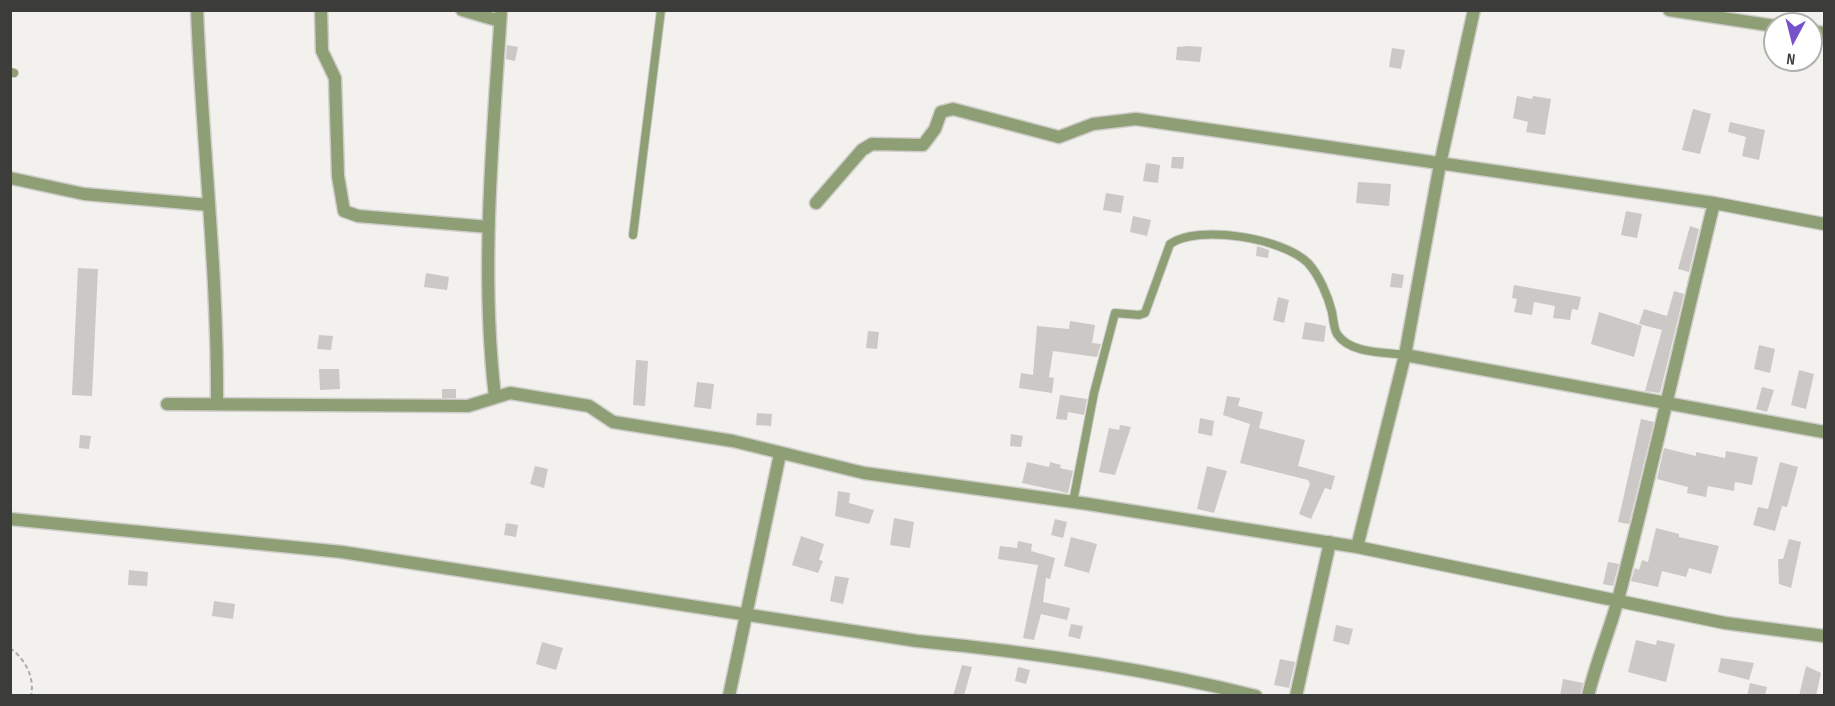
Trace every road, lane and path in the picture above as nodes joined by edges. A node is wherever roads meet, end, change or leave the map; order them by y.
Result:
1 (197, 10) edge
2 (321, 10) edge
3 (462, 10) edge
4 (661, 10) edge
5 (1474, 10) edge
6 (1669, 10) edge
7 (501, 16) edge
8 (1763, 24) edge
9 (1440, 164) junction
10 (10, 178) edge
11 (816, 203) dead end
12 (1714, 203) junction
13 (209, 205) junction
14 (1824, 224) edge
15 (489, 227) junction
16 (633, 234) dead end
17 (1405, 355) junction
18 (495, 397) junction
19 (1668, 403) junction
20 (167, 404) dead end
21 (218, 404) junction
22 (1824, 432) edge
23 (780, 454) junction
24 (1073, 502) junction
25 (10, 519) edge
26 (1330, 542) junction
27 (1357, 547) junction
28 (1618, 599) junction
29 (748, 614) junction
30 (1824, 636) edge
31 (10, 648) edge
32 (31, 696) edge
33 (729, 696) edge
34 (1256, 696) edge
35 (1296, 696) edge
36 (1588, 696) edge

1 - 13 street
2 - 15 street
3 - 7 street
4 - 16 lane
5 - 9 street
6 - 8 street
7 - 15 street
9 - 11 street
9 - 12 street
9 - 17 street
10 - 13 street
12 - 14 street
12 - 19 street
13 - 21 street
15 - 18 street
17 - 19 street
17 - 24 lane
17 - 27 street
18 - 21 street
18 - 23 street
19 - 22 street
19 - 28 street
20 - 21 street
23 - 24 street
23 - 29 street
24 - 26 street
25 - 29 street
26 - 27 street
26 - 35 street
27 - 28 street
28 - 30 street
28 - 36 street
29 - 33 street
29 - 34 street
31 - 32 path

